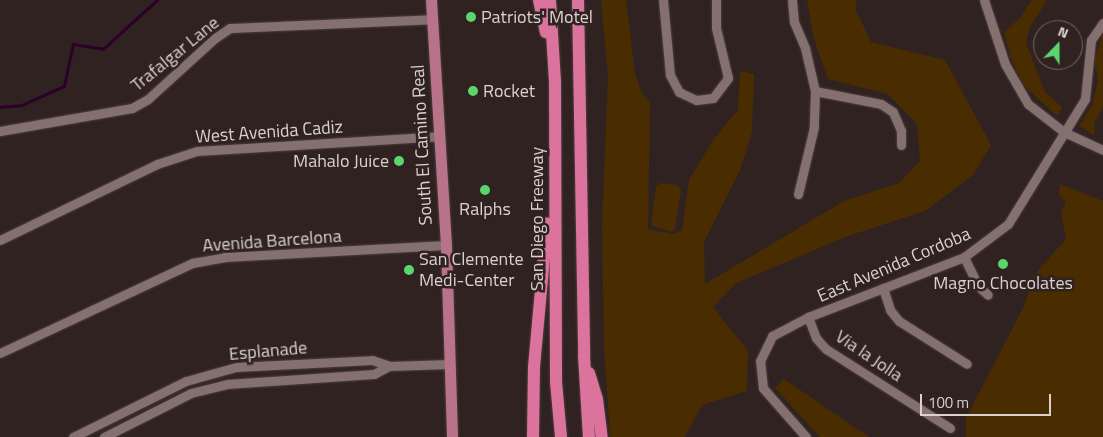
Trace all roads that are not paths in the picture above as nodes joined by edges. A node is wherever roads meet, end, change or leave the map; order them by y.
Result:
1 (432, 0) edge
2 (539, 0) edge
3 (550, 0) edge
4 (578, 0) edge
5 (663, 0) edge
6 (716, 0) edge
7 (792, 0) edge
8 (984, 0) edge
9 (433, 19) junction
10 (1103, 23) edge
11 (555, 81) junction
12 (815, 91) junction
13 (0, 131) edge
14 (1064, 132) junction
15 (439, 136) junction
16 (901, 145) dead end
17 (1103, 150) edge
18 (554, 157) junction
19 (798, 194) dead end
20 (0, 240) edge
21 (446, 245) junction
22 (964, 257) junction
23 (883, 288) junction
24 (988, 295) dead end
25 (808, 318) junction
26 (0, 353) edge
27 (584, 356) junction
28 (449, 364) junction
29 (967, 364) dead end
30 (389, 366) junction
31 (186, 381) junction
32 (191, 394) junction
33 (950, 428) dead end
34 (73, 437) edge
35 (104, 437) edge
36 (452, 437) edge
37 (533, 437) edge
38 (561, 437) edge
39 (589, 437) edge
40 (602, 437) edge
41 (806, 437) edge

1 - 9 main road, South El Camino Real
2 - 11 highway
3 - 11 highway, San Diego Freeway
4 - 27 highway
5 - 6 street
7 - 12 street
8 - 14 street
9 - 13 street, Trafalgar Lane
9 - 15 main road, South El Camino Real
10 - 14 street, East Avenida Cordoba
11 - 18 highway, San Diego Freeway
12 - 16 street
12 - 19 street
14 - 17 street
14 - 22 street, East Avenida Cordoba
15 - 20 street, West Avenida Cadiz
15 - 21 main road, South El Camino Real
18 - 37 highway
18 - 38 highway, San Diego Freeway
21 - 26 street, Avenida Barcelona
21 - 28 main road, South El Camino Real
22 - 23 street, East Avenida Cordoba
22 - 24 street
23 - 25 street, East Avenida Cordoba
23 - 29 street
25 - 33 street, Via la Jolla
25 - 41 street, East Avenida Cordoba
27 - 39 highway
27 - 40 highway
28 - 30 street, Esplanade
28 - 36 main road, South El Camino Real
30 - 31 street, Esplanade
30 - 32 street, Esplanade
31 - 32 street
31 - 34 street, Esplanade
32 - 35 street, Esplanade

